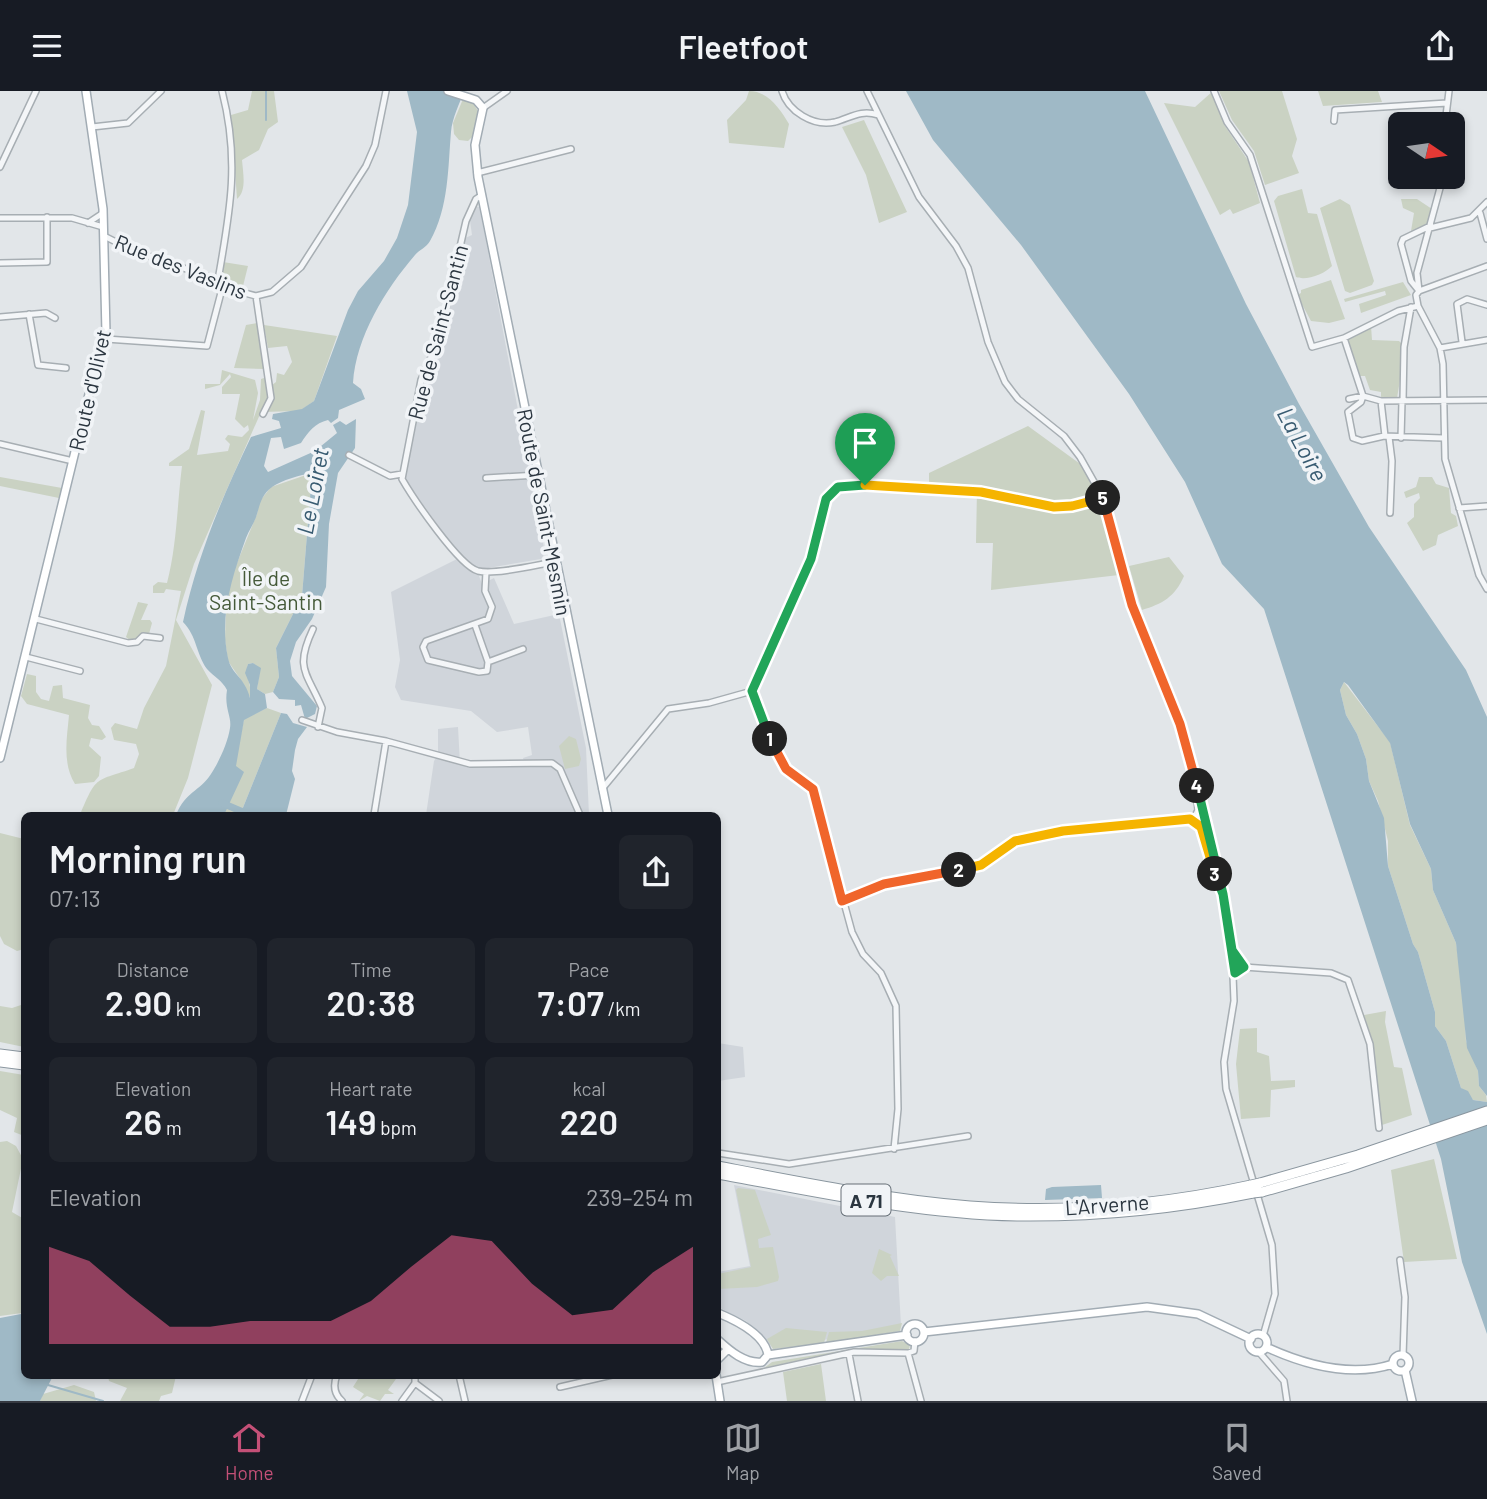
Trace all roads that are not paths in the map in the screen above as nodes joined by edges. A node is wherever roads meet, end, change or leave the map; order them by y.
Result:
1 (36, 91) edge
2 (86, 91) edge
3 (161, 91) edge
4 (222, 91) edge
5 (386, 91) edge
6 (448, 91) edge
7 (507, 91) edge
8 (782, 91) edge
9 (867, 91) edge
10 (1214, 91) edge
11 (1449, 91) edge
12 (1447, 103) junction
13 (483, 108) junction
14 (1446, 112) edge
15 (877, 115) junction
16 (1334, 121) dead end
17 (92, 127) junction
18 (571, 149) dead end
19 (0, 167) edge
20 (477, 173) junction
21 (1440, 189) edge
22 (482, 195) junction
23 (1487, 202) edge
24 (1480, 213) junction
25 (47, 217) junction
26 (0, 218) edge
27 (101, 220) junction
28 (88, 223) junction
29 (1430, 227) junction
30 (1420, 233) junction
31 (104, 236) junction
32 (1427, 237) junction
33 (1487, 239) edge
34 (0, 263) edge
35 (1487, 266) edge
36 (221, 282) junction
37 (1419, 291) junction
38 (256, 296) junction
39 (1487, 305) edge
40 (1415, 307) junction
41 (29, 314) junction
42 (0, 317) edge
43 (55, 318) dead end
44 (1344, 338) junction
45 (106, 339) junction
46 (1487, 340) edge
47 (1462, 342) junction
48 (1440, 348) junction
49 (66, 368) dead end
50 (1363, 396) junction
51 (1349, 399) dead end
52 (1487, 400) edge
53 (1381, 401) junction
54 (1402, 401) junction
55 (1444, 402) junction
56 (263, 414) dead end
57 (1386, 437) junction
58 (1401, 438) junction
59 (1443, 439) junction
60 (0, 444) edge
61 (349, 455) dead end
62 (73, 461) junction
63 (402, 474) junction
64 (538, 475) junction
65 (486, 478) dead end
66 (1102, 496) junction
67 (1487, 506) edge
68 (1460, 508) junction
69 (1390, 513) dead end
70 (554, 562) junction
71 (486, 572) junction
72 (1487, 589) edge
73 (36, 619) junction
74 (475, 625) junction
75 (313, 629) dead end
76 (160, 638) dead end
77 (523, 649) dead end
78 (26, 657) junction
79 (488, 662) junction
80 (80, 671) dead end
81 (752, 691) junction
82 (305, 722) dead end
83 (318, 727) junction
84 (386, 741) junction
85 (0, 758) edge
86 (1196, 782) junction
87 (602, 789) junction
88 (374, 812) edge
89 (579, 812) edge
90 (607, 812) edge
91 (1193, 820) junction
92 (1223, 894) junction
93 (842, 901) junction
94 (1232, 950) junction
95 (1244, 967) junction
96 (1233, 973) junction
97 (0, 1054) edge
98 (21, 1058) edge
99 (0, 1062) edge
100 (21, 1065) edge
101 (1487, 1111) edge
102 (1487, 1120) edge
103 (1379, 1128) dead end
104 (968, 1136) dead end
105 (1414, 1141) junction
106 (894, 1149) junction
107 (721, 1153) edge
108 (721, 1167) edge
109 (721, 1175) edge
110 (1256, 1189) junction
111 (1400, 1260) dead end
112 (721, 1315) edge
113 (924, 1332) junction
114 (907, 1335) junction
115 (1263, 1336) junction
116 (1251, 1339) junction
117 (915, 1342) junction
118 (721, 1349) edge
119 (1262, 1349) junction
120 (907, 1353) junction
121 (849, 1354) junction
122 (768, 1355) junction
123 (1403, 1356) junction
124 (759, 1363) junction
125 (1393, 1364) junction
126 (1405, 1370) junction
127 (765, 1371) junction
128 (721, 1378) edge
129 (310, 1379) edge
130 (336, 1379) edge
131 (415, 1379) edge
132 (460, 1379) edge
133 (595, 1379) edge
134 (716, 1379) edge
135 (415, 1383) junction
136 (560, 1387) dead end
137 (302, 1401) edge
138 (342, 1401) edge
139 (402, 1401) edge
140 (439, 1401) edge
141 (465, 1401) edge
142 (720, 1401) edge
143 (858, 1401) edge
144 (921, 1401) edge
145 (1287, 1401) edge
146 (1412, 1401) edge

1 - 19 street
2 - 17 main road
3 - 17 street
4 - 36 street
5 - 38 street, Rue des Vaslins
6 - 13 main road
7 - 13 street
8 - 15 street
9 - 15 street
10 - 44 street
11 - 12 street
12 - 14 street
12 - 16 street
13 - 20 main road
15 - 66 street
17 - 27 main road
18 - 20 street
20 - 22 main road
21 - 29 street
22 - 63 street, Rue de Saint-Santin
22 - 64 main road, Route de Saint-Mesmin
23 - 24 street
24 - 29 street
24 - 33 street
25 - 26 street
25 - 28 street
25 - 34 street
27 - 28 street
27 - 28 street
27 - 31 main road, Route d'Olivet
29 - 30 street
29 - 32 street
30 - 32 street
30 - 37 street
31 - 36 street, Rue des Vaslins
31 - 45 main road, Route d'Olivet
32 - 37 street
35 - 37 street
36 - 38 street, Rue des Vaslins
36 - 45 street
37 - 40 street
38 - 56 street
39 - 47 street
40 - 44 street
40 - 48 street
40 - 54 street
41 - 42 street
41 - 43 street
41 - 49 street
44 - 50 street
45 - 62 main road, Route d'Olivet
46 - 47 street
47 - 48 street
48 - 55 street
50 - 51 street
50 - 53 street
50 - 57 street
52 - 55 street
53 - 54 street
53 - 57 street
54 - 55 street
54 - 58 street
55 - 59 street
57 - 58 street
57 - 69 street
58 - 59 street
59 - 68 street
60 - 62 street
61 - 63 street
62 - 73 main road, Route d'Olivet
63 - 71 street
64 - 65 street
64 - 70 main road, Route de Saint-Mesmin
66 - 81 street
66 - 86 street
67 - 68 street
68 - 72 street
70 - 71 street
70 - 87 main road, Route de Saint-Mesmin
71 - 74 street
73 - 76 street
73 - 78 main road, Route d'Olivet
74 - 79 street
74 - 79 street
75 - 83 street
77 - 79 street
78 - 80 street
78 - 85 main road, Route d'Olivet
81 - 87 street
81 - 93 street
82 - 83 street
83 - 84 street
84 - 88 street
84 - 89 street
86 - 91 street
86 - 92 street
87 - 90 main road, Route de Saint-Mesmin
91 - 92 street
91 - 93 street
92 - 94 street
93 - 106 street
94 - 95 street
94 - 96 street
95 - 96 street
95 - 103 street
96 - 115 street
97 - 98 highway
99 - 100 highway
101 - 105 highway, L'Arverne / A 71
102 - 105 highway, L'Arverne / A 71
104 - 106 street
105 - 110 highway, L'Arverne / A 71
106 - 107 street
108 - 110 highway, L'Arverne / A 71
109 - 110 highway, L'Arverne / A 71
111 - 123 street
112 - 122 main road
113 - 114 main road
113 - 116 main road
113 - 117 main road
114 - 117 main road
114 - 122 main road
115 - 116 main road
115 - 119 main road
116 - 119 main road
117 - 120 street
118 - 124 main road
119 - 125 main road
119 - 145 street
120 - 121 street
120 - 144 street
121 - 127 street
121 - 143 street
122 - 124 main road
123 - 125 main road
123 - 126 main road
124 - 127 street
125 - 126 main road
126 - 146 main road
127 - 128 street
129 - 137 street
130 - 138 street
131 - 135 street
132 - 141 street
133 - 136 street
134 - 142 main road
135 - 139 street
135 - 140 street

